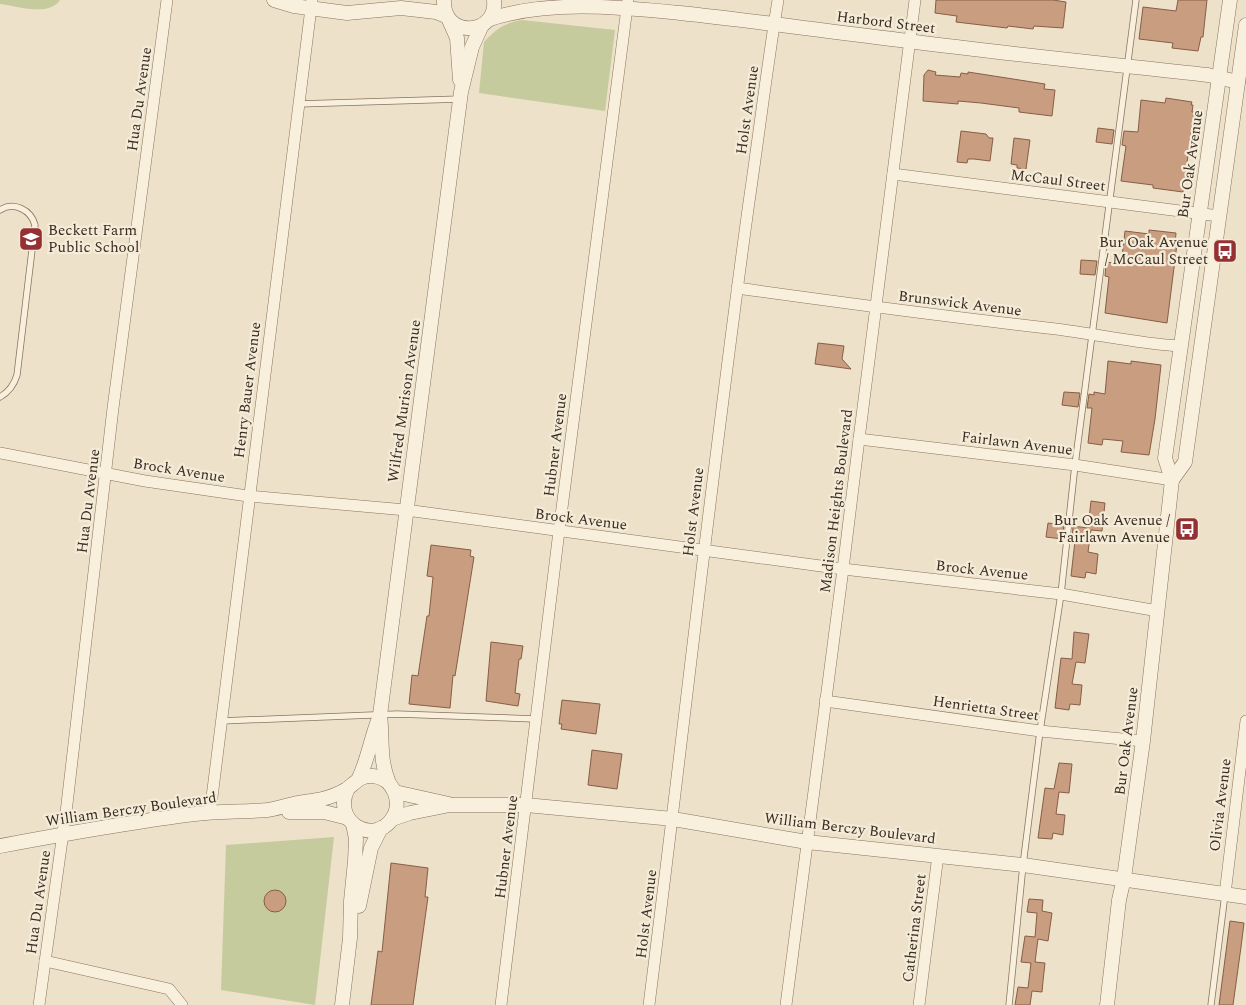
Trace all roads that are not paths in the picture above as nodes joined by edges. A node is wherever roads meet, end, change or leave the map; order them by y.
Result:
1 (167, 0) edge
2 (274, 0) edge
3 (413, 0) edge
4 (444, 0) edge
5 (494, 0) edge
6 (778, 0) edge
7 (915, 0) edge
8 (1136, 0) edge
9 (1230, 0) edge
10 (543, 2) edge
11 (311, 4) edge
12 (628, 4) edge
13 (401, 8) junction
14 (448, 18) junction
15 (486, 22) junction
16 (775, 23) junction
17 (1246, 25) edge
18 (909, 41) junction
19 (1126, 66) junction
20 (1219, 78) junction
21 (1242, 83) edge
22 (460, 95) junction
23 (298, 104) junction
24 (893, 174) junction
25 (1109, 202) junction
26 (0, 210) edge
27 (1199, 213) junction
28 (1220, 216) junction
29 (737, 288) junction
30 (876, 308) junction
31 (1093, 334) junction
32 (1180, 346) junction
33 (0, 397) edge
34 (858, 439) junction
35 (0, 453) edge
36 (1075, 465) junction
37 (106, 473) junction
38 (1172, 480) junction
39 (248, 496) junction
40 (406, 510) junction
41 (559, 531) junction
42 (703, 550) junction
43 (844, 570) junction
44 (1061, 594) junction
45 (1158, 611) junction
46 (826, 701) junction
47 (380, 715) junction
48 (536, 719) junction
49 (1246, 720) edge
50 (221, 721) junction
51 (1040, 731) junction
52 (1143, 741) junction
53 (359, 778) junction
54 (348, 788) junction
55 (392, 788) junction
56 (450, 804) junction
57 (526, 805) junction
58 (268, 810) junction
59 (210, 813) junction
60 (392, 819) junction
61 (673, 819) junction
62 (350, 821) junction
63 (381, 828) junction
64 (63, 834) junction
65 (807, 842) junction
66 (0, 846) edge
67 (938, 855) junction
68 (1023, 865) junction
69 (1124, 878) junction
70 (1225, 894) junction
71 (1246, 897) edge
72 (350, 938) junction
73 (45, 961) junction
74 (39, 1005) edge
75 (182, 1005) edge
76 (342, 1005) edge
77 (501, 1005) edge
78 (649, 1005) edge
79 (786, 1005) edge
80 (919, 1005) edge
81 (1009, 1005) edge
82 (1107, 1005) edge
83 (1211, 1005) edge

1 - 37 street, Hua Du Avenue
2 - 11 street
3 - 13 street
4 - 14 street, Wilfred Murison Avenue
5 - 15 street, Wilfred Murison Avenue
6 - 16 street, Holst Avenue
7 - 18 street, Madison Heights Boulevard
8 - 19 lane
9 - 20 street, Bur Oak Avenue
10 - 12 street, Harbord Street
10 - 15 street, Harbord Street
11 - 13 street
11 - 23 street, Henry Bauer Avenue
12 - 16 street, Harbord Street
12 - 41 street, Hubner Avenue
13 - 14 street
14 - 15 street, Harbord Street
14 - 22 street, Wilfred Murison Avenue
15 - 22 street, Wilfred Murison Avenue
16 - 18 street, Harbord Street
16 - 29 street, Holst Avenue
17 - 21 street, Bur Oak Avenue
18 - 19 street, Harbord Street
18 - 24 street, Madison Heights Boulevard
19 - 20 street, Harbord Street
19 - 25 lane
20 - 21 street, Harbord Street
20 - 27 street, Bur Oak Avenue
21 - 28 street, Bur Oak Avenue
22 - 23 lane
22 - 40 street, Wilfred Murison Avenue
23 - 39 street, Henry Bauer Avenue
24 - 25 street, McCaul Street
24 - 30 street, Madison Heights Boulevard
25 - 27 street, McCaul Street
25 - 31 lane
26 - 33 lane
27 - 28 street, McCaul Street
27 - 32 street, Bur Oak Avenue
28 - 38 street, Bur Oak Avenue
29 - 30 street, Brunswick Avenue
29 - 42 street, Holst Avenue
30 - 31 street, Brunswick Avenue
30 - 34 street, Madison Heights Boulevard
31 - 32 street, Brunswick Avenue
31 - 36 lane
32 - 38 street, Bur Oak Avenue
34 - 36 street, Fairlawn Avenue
34 - 43 street, Madison Heights Boulevard
35 - 37 street, Brock Avenue
36 - 38 street, Fairlawn Avenue
36 - 44 lane
37 - 39 street, Brock Avenue
37 - 64 street, Hua Du Avenue
38 - 45 street, Bur Oak Avenue
39 - 40 street, Brock Avenue
39 - 50 street, Henry Bauer Avenue
40 - 41 street, Brock Avenue
40 - 47 street, Wilfred Murison Avenue
41 - 42 street, Brock Avenue
41 - 48 street, Hubner Avenue
42 - 43 street, Brock Avenue
42 - 61 street, Holst Avenue
43 - 44 street, Brock Avenue
43 - 46 street, Madison Heights Boulevard
44 - 45 street, Brock Avenue
44 - 51 lane
45 - 52 street, Bur Oak Avenue
46 - 51 street, Henrietta Street
46 - 65 street, Madison Heights Boulevard
47 - 48 lane
47 - 50 lane
47 - 53 street, Wilfred Murison Avenue
47 - 55 street, Wilfred Murison Avenue
48 - 57 street, Hubner Avenue
49 - 70 street, Olivia Avenue
50 - 59 street, Henry Bauer Avenue
51 - 52 street, Henrietta Street
51 - 68 lane
52 - 69 street, Bur Oak Avenue
53 - 54 street
53 - 55 street
54 - 58 street, William Berczy Boulevard
54 - 62 street
55 - 56 street, William Berczy Boulevard
55 - 60 street
56 - 57 street, William Berczy Boulevard
56 - 60 street, William Berczy Boulevard
57 - 61 street, William Berczy Boulevard
57 - 77 street, Hubner Avenue
58 - 59 street, William Berczy Boulevard
58 - 62 street, William Berczy Boulevard
59 - 64 street, William Berczy Boulevard
60 - 63 street
61 - 65 street, William Berczy Boulevard
61 - 78 street, Holst Avenue
62 - 63 street
62 - 72 street
63 - 72 street
64 - 66 street, William Berczy Boulevard
64 - 73 street, Hua Du Avenue
65 - 67 street, William Berczy Boulevard
65 - 79 street, Madison Heights Boulevard
67 - 68 street, William Berczy Boulevard
67 - 80 street, Catherina Street
68 - 69 street, William Berczy Boulevard
68 - 81 lane
69 - 70 street, William Berczy Boulevard
69 - 82 street, Bur Oak Avenue
70 - 71 street, William Berczy Boulevard
70 - 83 lane
72 - 76 street
73 - 74 street, Hua Du Avenue
73 - 75 street

